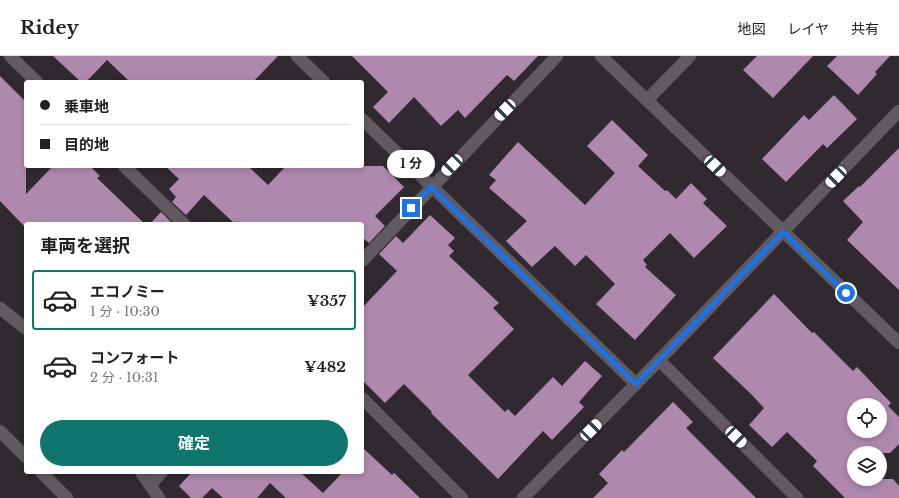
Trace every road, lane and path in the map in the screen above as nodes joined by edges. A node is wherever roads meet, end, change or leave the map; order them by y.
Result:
1 (10, 56) edge
2 (297, 56) edge
3 (557, 56) edge
4 (601, 56) edge
5 (690, 56) edge
6 (35, 80) edge
7 (322, 80) edge
8 (647, 100) junction
9 (899, 112) edge
10 (364, 121) edge
11 (126, 168) edge
12 (431, 187) junction
13 (182, 222) edge
14 (783, 232) junction
15 (364, 259) edge
16 (0, 308) edge
17 (24, 327) edge
18 (899, 343) edge
19 (659, 360) junction
20 (636, 384) junction
21 (364, 400) edge
22 (0, 431) edge
23 (24, 455) edge
24 (43, 474) edge
25 (142, 474) edge
26 (160, 474) edge
27 (150, 485) junction
28 (792, 496) edge
29 (67, 498) edge
30 (159, 498) edge
31 (462, 498) edge
32 (523, 498) edge

1 - 6 street
2 - 7 street
3 - 12 street
4 - 8 street
5 - 8 street
8 - 14 street
9 - 14 street
10 - 12 street
11 - 13 street
12 - 15 street
12 - 20 street
14 - 18 street
14 - 19 street
16 - 17 street
19 - 20 street
19 - 28 street
20 - 32 street
21 - 31 street
22 - 23 street
24 - 29 street
25 - 27 street
26 - 27 street
27 - 30 street

